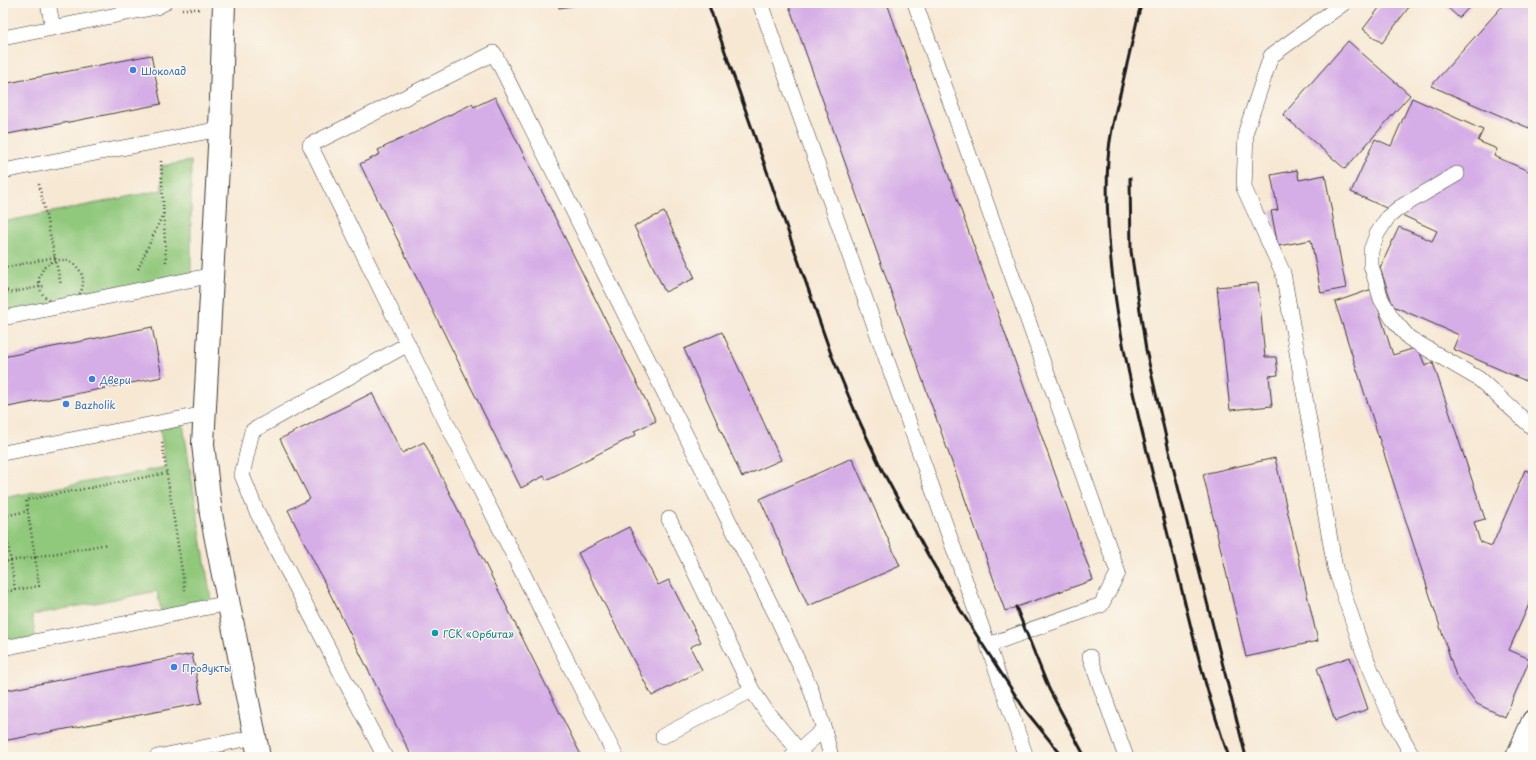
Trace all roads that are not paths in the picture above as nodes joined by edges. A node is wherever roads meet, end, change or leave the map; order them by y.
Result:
1 (48, 3) edge
2 (760, 3) edge
3 (915, 3) edge
4 (1344, 3) edge
5 (160, 5) edge
6 (224, 7) edge
7 (53, 28) junction
8 (3, 38) edge
9 (220, 129) junction
10 (3, 171) edge
11 (1457, 174) dead end
12 (213, 275) junction
13 (3, 318) edge
14 (408, 344) junction
15 (205, 414) junction
16 (1533, 428) edge
17 (3, 453) edge
18 (670, 519) dead end
19 (229, 602) junction
20 (988, 645) junction
21 (3, 648) edge
22 (1090, 657) dead end
23 (752, 690) junction
24 (1533, 722) edge
25 (824, 729) junction
26 (663, 736) dead end
27 (257, 747) edge
28 (798, 755) edge
29 (157, 757) edge
30 (385, 757) edge
31 (616, 757) edge
32 (831, 757) edge
33 (1026, 757) edge
34 (1126, 757) edge
35 (1413, 757) edge
36 (1518, 757) edge

1 - 7 lane
2 - 20 lane
3 - 20 lane
4 - 35 lane
5 - 7 lane
6 - 9 street
7 - 8 lane
9 - 10 lane
9 - 12 street
11 - 16 lane
12 - 13 lane
12 - 15 street
14 - 25 lane
14 - 30 lane
14 - 31 lane
15 - 17 lane
15 - 19 street
18 - 23 lane
19 - 21 lane
19 - 27 street
20 - 33 lane
22 - 34 lane
23 - 26 lane
23 - 28 lane
24 - 36 street
25 - 28 lane
25 - 32 lane
27 - 29 lane

